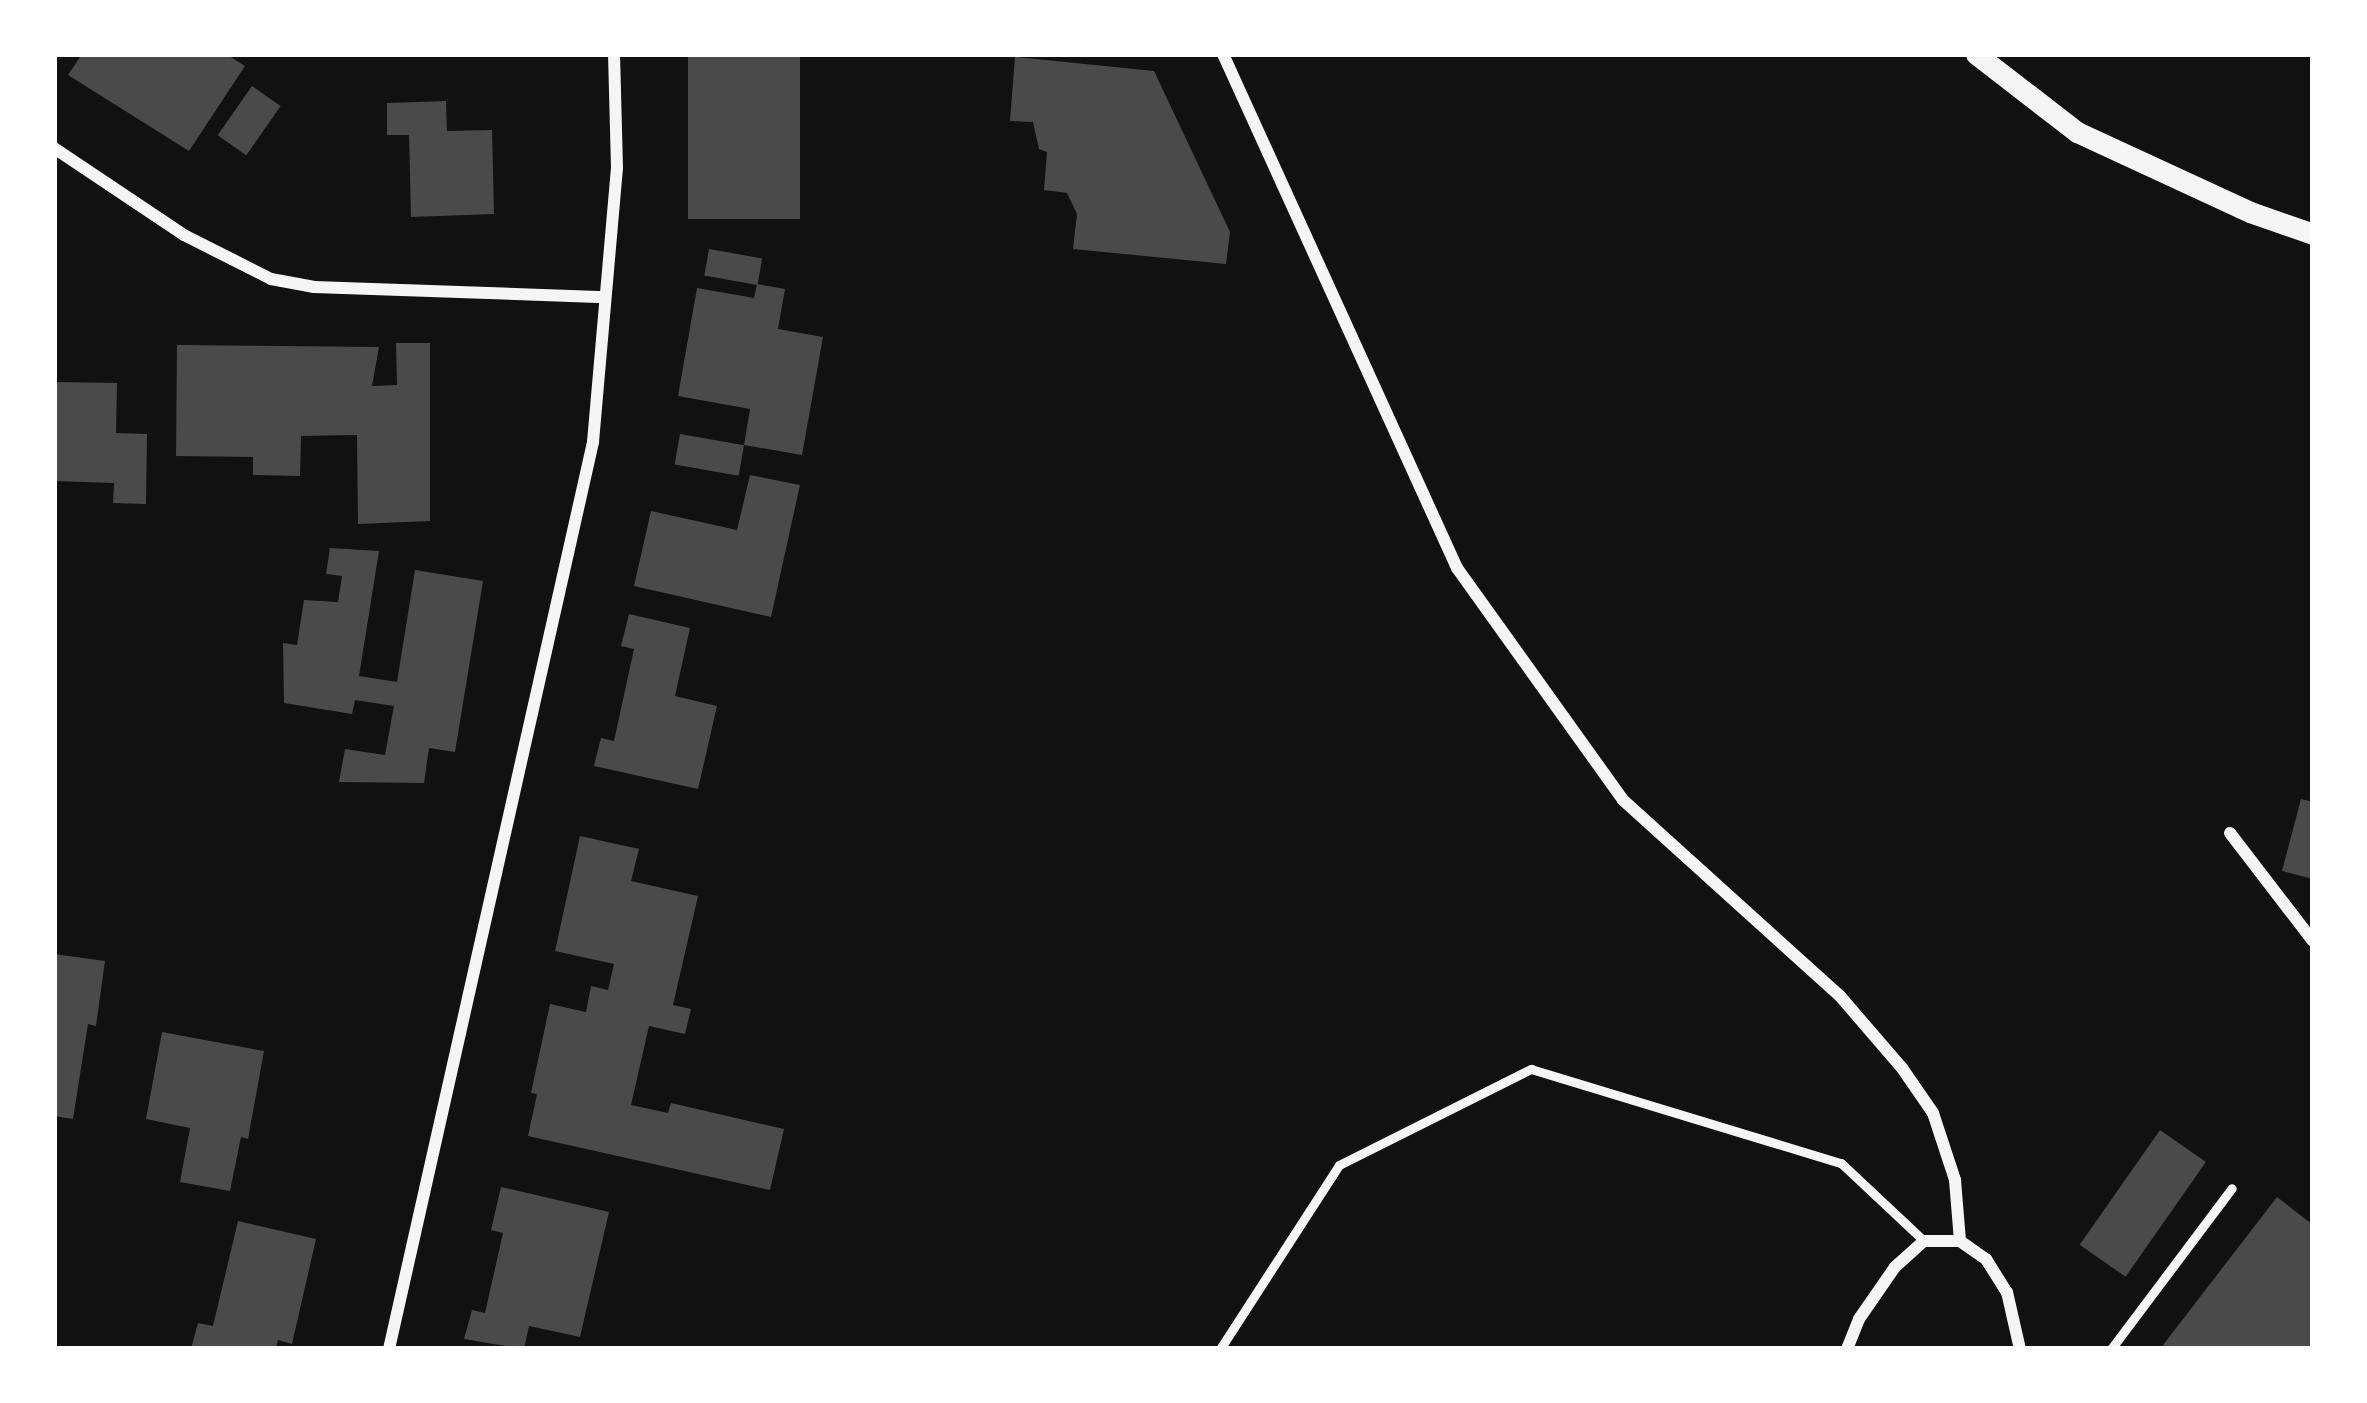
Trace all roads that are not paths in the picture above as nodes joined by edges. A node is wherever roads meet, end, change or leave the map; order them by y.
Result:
1 (614, 54) edge
2 (1223, 54) edge
3 (1976, 54) edge
4 (54, 148) edge
5 (2313, 234) edge
6 (605, 297) junction
7 (2230, 833) dead end
8 (2313, 941) edge
9 (2232, 1188) dead end
10 (1924, 1241) junction
11 (1960, 1241) junction
12 (389, 1349) edge
13 (1220, 1349) edge
14 (1847, 1349) edge
15 (2020, 1349) edge
16 (2111, 1349) edge

1 - 6 street
2 - 11 street
3 - 5 street
4 - 6 street
6 - 12 street
7 - 8 street
9 - 16 lane
10 - 11 street
10 - 13 lane
10 - 14 street
11 - 15 street

